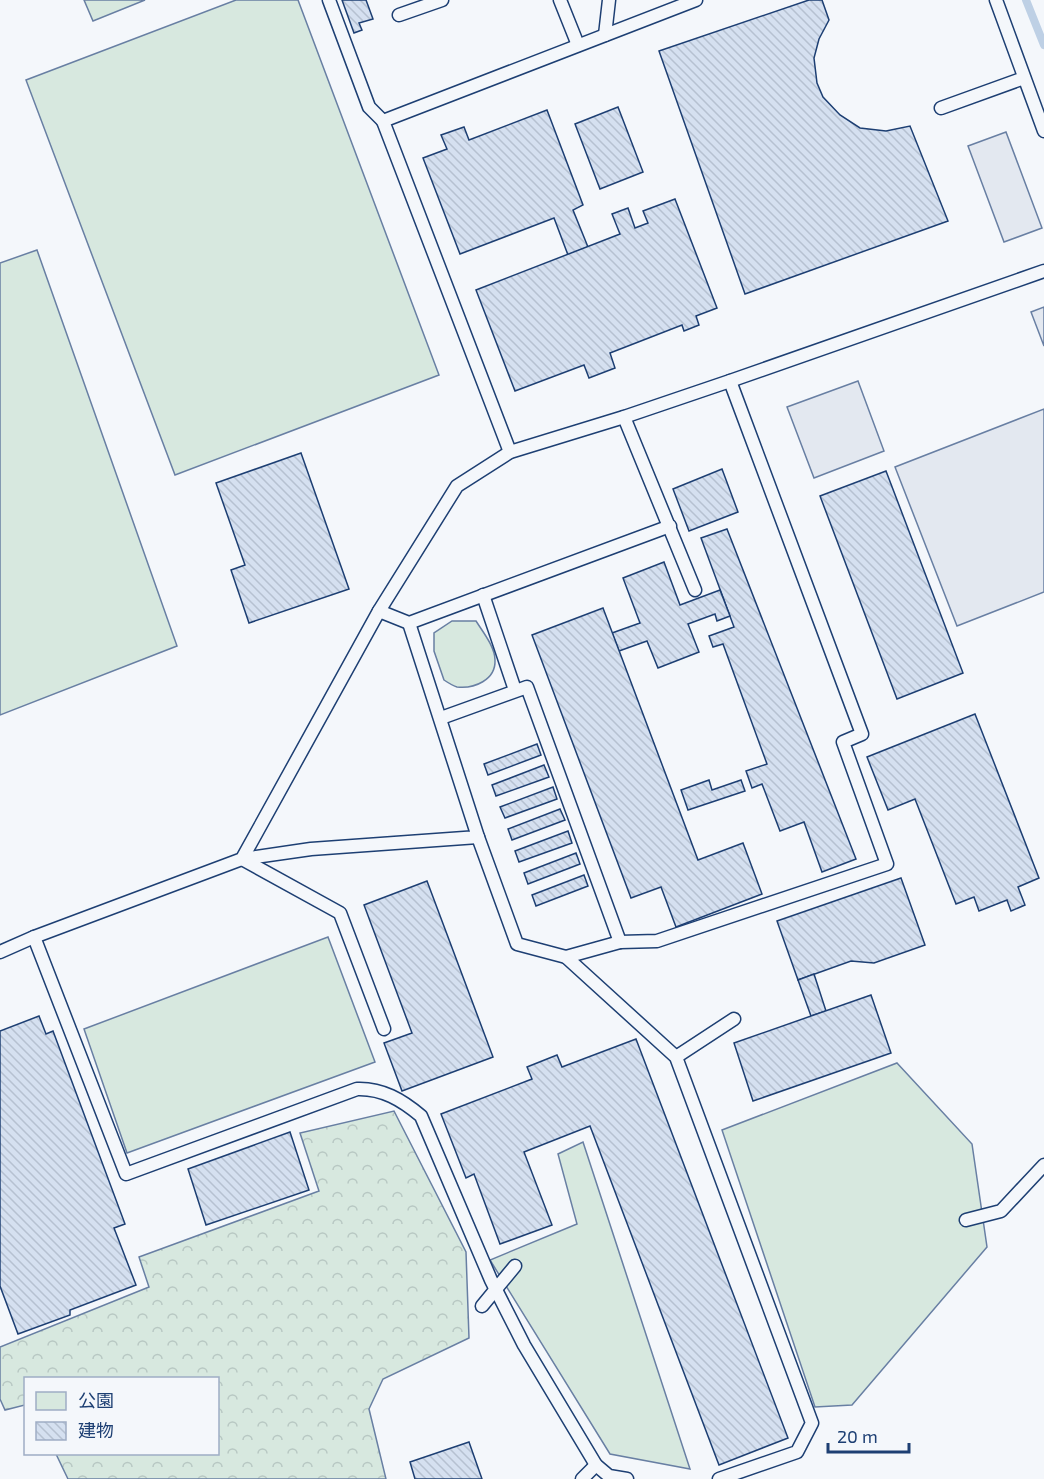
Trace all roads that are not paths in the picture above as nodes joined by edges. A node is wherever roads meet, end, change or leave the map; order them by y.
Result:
1 (329, 0) edge
2 (442, 0) edge
3 (560, 0) edge
4 (609, 0) edge
5 (696, 0) edge
6 (996, 0) edge
7 (399, 15) dead end
8 (605, 35) junction
9 (578, 45) junction
10 (1024, 78) junction
11 (941, 108) dead end
12 (383, 121) junction
13 (1044, 131) edge
14 (1044, 271) edge
15 (730, 381) junction
16 (624, 417) junction
17 (510, 452) junction
18 (670, 526) junction
19 (695, 590) dead end
20 (483, 595) junction
21 (379, 611) junction
22 (409, 623) junction
23 (515, 690) junction
24 (441, 718) junction
25 (478, 837) junction
26 (242, 859) junction
27 (34, 937) junction
28 (620, 942) junction
29 (0, 952) edge
30 (566, 957) junction
31 (734, 1019) dead end
32 (384, 1029) dead end
33 (676, 1057) junction
34 (1044, 1165) edge
35 (966, 1220) dead end
36 (515, 1266) dead end
37 (496, 1289) junction
38 (482, 1306) dead end
39 (596, 1465) junction
40 (582, 1479) edge
41 (627, 1479) edge
42 (719, 1479) edge

1 - 12 lane
2 - 7 lane
3 - 9 lane
4 - 8 lane
5 - 8 lane
6 - 10 lane
8 - 9 lane
9 - 12 lane
10 - 11 lane
10 - 13 lane
12 - 17 lane
14 - 15 lane
15 - 16 lane
15 - 28 lane
16 - 17 lane
16 - 18 lane
17 - 21 lane
18 - 19 lane
18 - 20 lane
20 - 22 lane
20 - 23 lane
21 - 22 lane
21 - 26 lane
22 - 24 lane
23 - 24 lane
23 - 28 lane
24 - 25 lane
25 - 26 lane
25 - 30 lane
26 - 27 lane
26 - 32 lane
27 - 29 lane
27 - 37 lane
28 - 30 lane
30 - 33 lane
31 - 33 lane
33 - 42 lane
34 - 35 lane
36 - 37 lane
37 - 38 lane
37 - 39 lane
39 - 40 lane
39 - 41 lane

